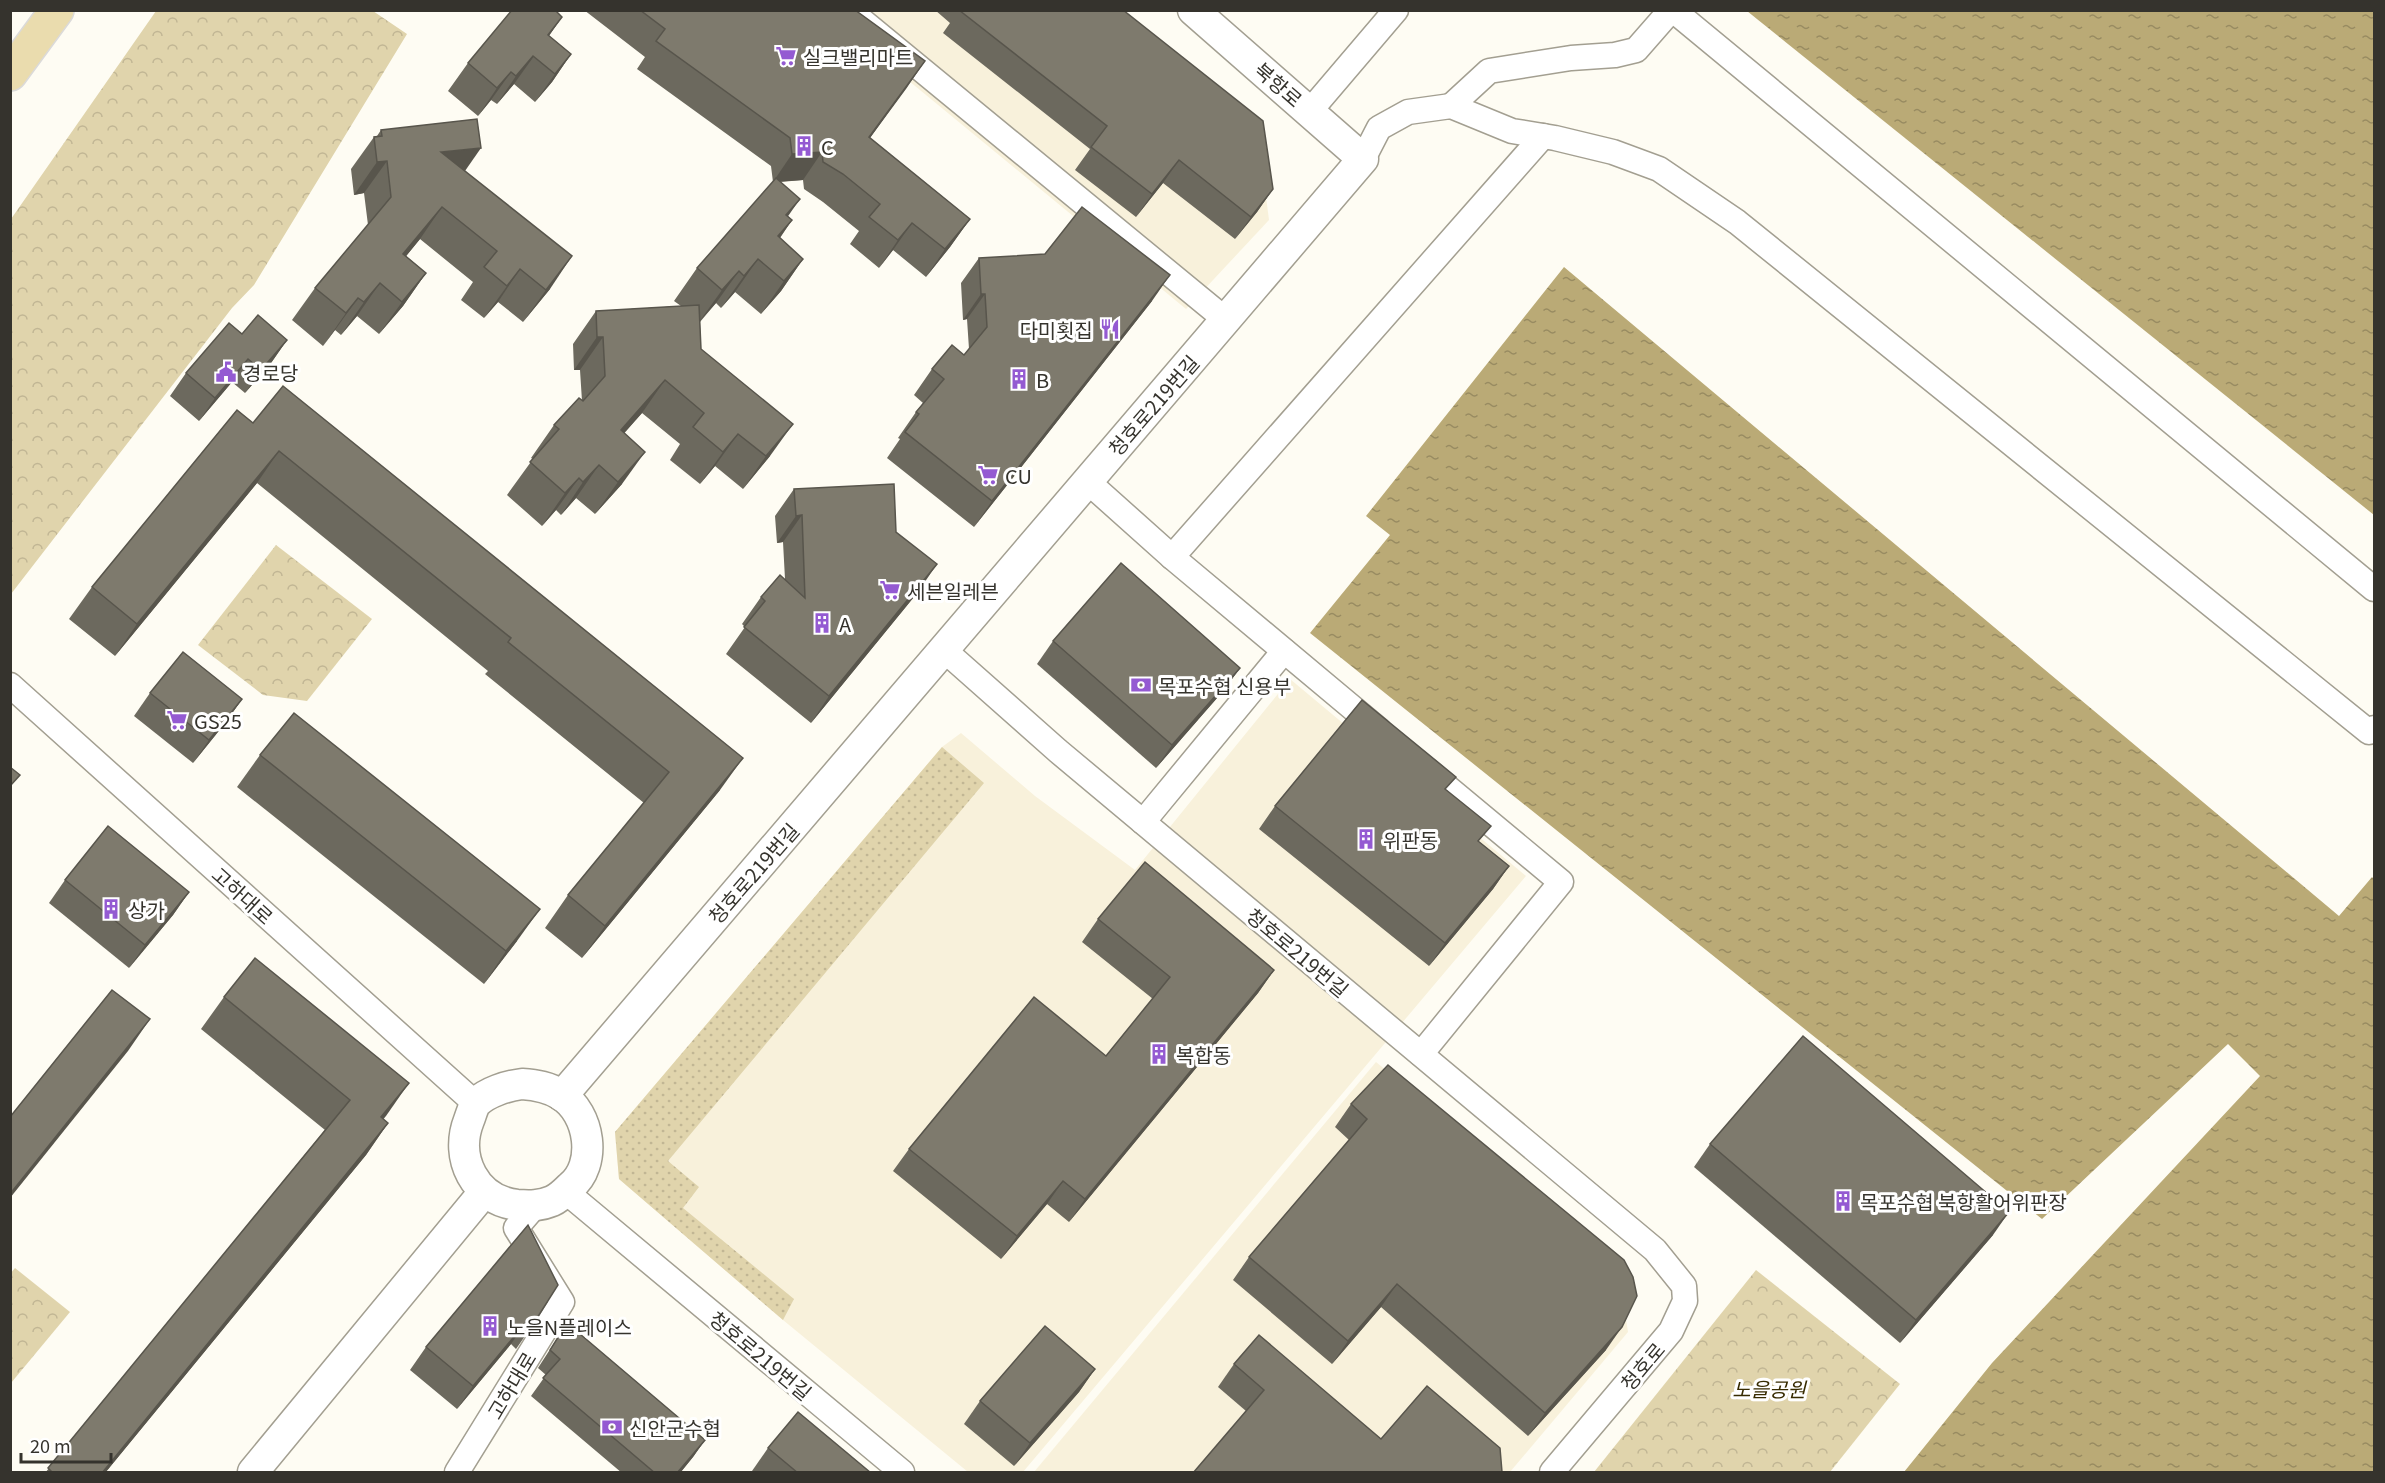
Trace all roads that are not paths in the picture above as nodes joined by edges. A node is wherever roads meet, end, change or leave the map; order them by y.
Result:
1 (57, 10) edge
2 (849, 10) edge
3 (1193, 10) edge
4 (1396, 10) edge
5 (1672, 10) edge
6 (10, 75) edge
7 (1451, 106) junction
8 (1310, 111) junction
9 (1543, 136) junction
10 (1363, 159) junction
11 (1226, 320) junction
12 (1087, 481) junction
13 (1172, 557) junction
14 (2374, 589) edge
15 (944, 650) junction
16 (1284, 651) junction
17 (10, 686) edge
18 (2374, 728) edge
19 (1143, 822) junction
20 (1421, 1054) junction
21 (562, 1096) junction
22 (476, 1104) junction
23 (565, 1191) junction
24 (484, 1192) junction
25 (534, 1207) junction
26 (1655, 1251) joint
27 (253, 1473) edge
28 (457, 1473) edge
29 (902, 1473) edge
30 (1552, 1473) edge

1 - 6 main road
2 - 11 street
3 - 8 street, 북항로
4 - 8 street
5 - 7 street
5 - 14 street
7 - 9 street
7 - 10 street
8 - 10 street, 북항로
9 - 13 street
9 - 18 street
10 - 11 street, 청호로219번길
11 - 12 street, 청호로219번길
12 - 13 street
12 - 15 street, 청호로219번길
13 - 16 street
15 - 19 street, 청호로219번길
15 - 21 street, 청호로219번길
16 - 19 street
16 - 20 street
17 - 22 street, 고하대로
19 - 20 street, 청호로219번길
20 - 26 street, 청호로219번길
21 - 22 street
21 - 23 street
22 - 24 street
23 - 25 street
23 - 29 street, 청호로219번길
24 - 25 street
24 - 27 street
25 - 28 street, 고하대로
26 - 30 street, 청호로

